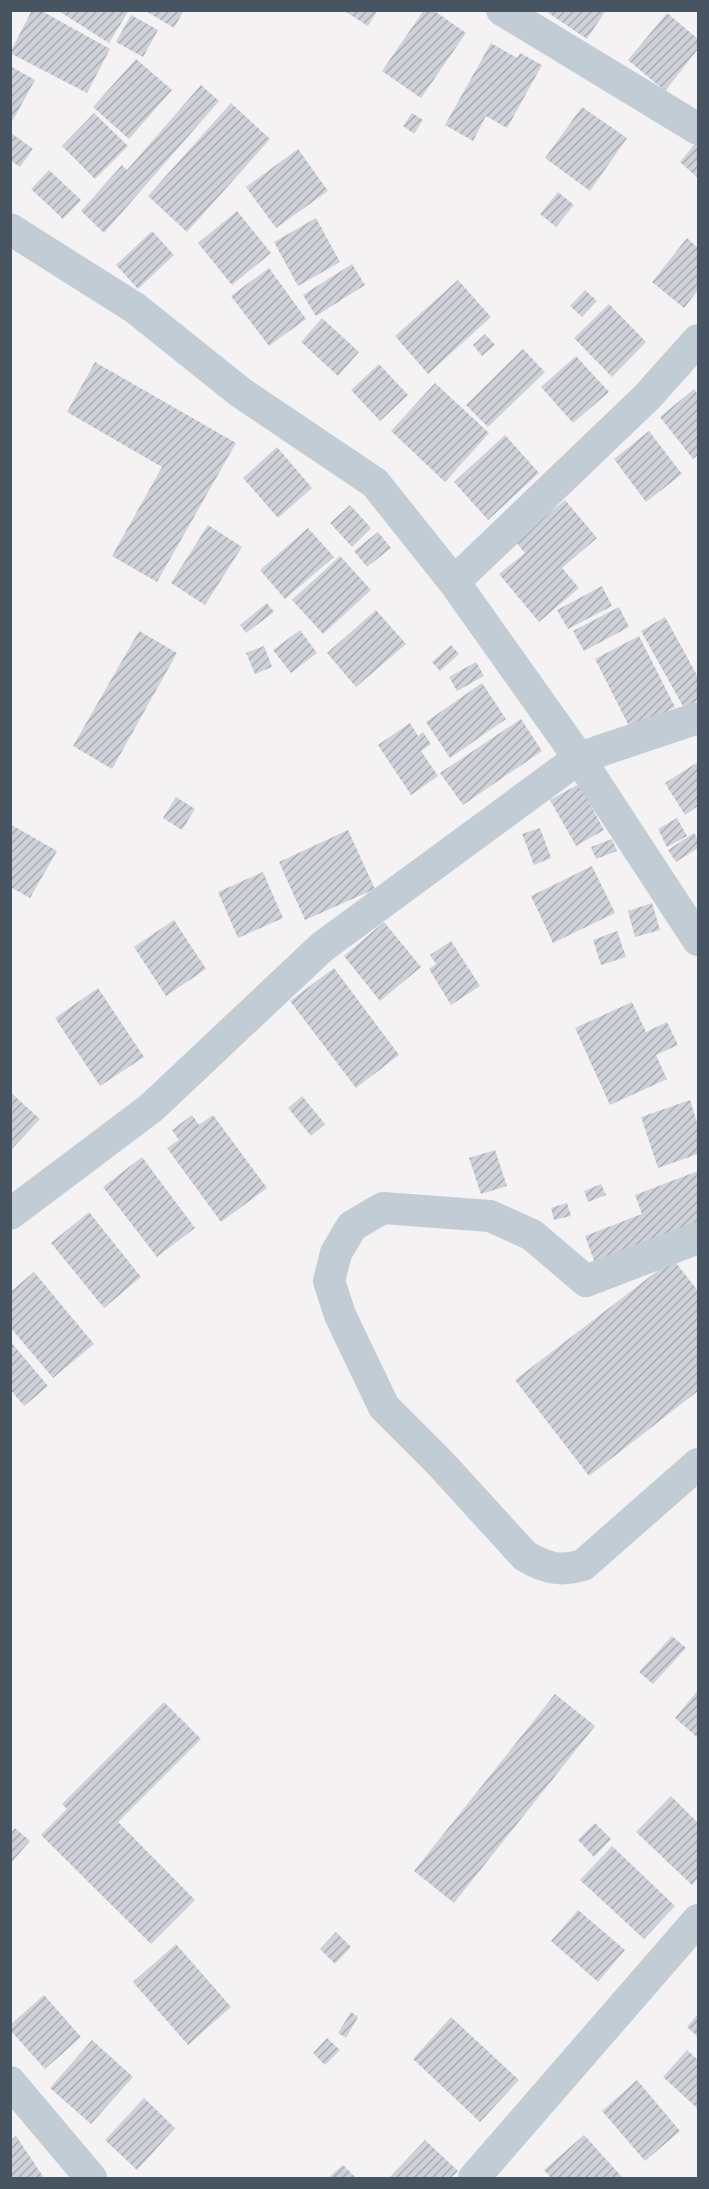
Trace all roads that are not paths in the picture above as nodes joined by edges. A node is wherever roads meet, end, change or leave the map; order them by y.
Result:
1 (502, 10) edge
2 (699, 129) edge
3 (10, 229) edge
4 (699, 340) edge
5 (454, 582) junction
6 (699, 718) edge
7 (579, 758) junction
8 (699, 940) edge
9 (10, 1214) edge
10 (699, 1238) edge
11 (699, 1464) edge
12 (699, 1920) edge
13 (10, 2082) edge
14 (91, 2178) edge
15 (474, 2178) edge

1 - 2 street
3 - 5 street
4 - 5 street
5 - 7 street
6 - 7 street
7 - 8 street
7 - 9 street
10 - 11 street
12 - 15 street
13 - 14 street

